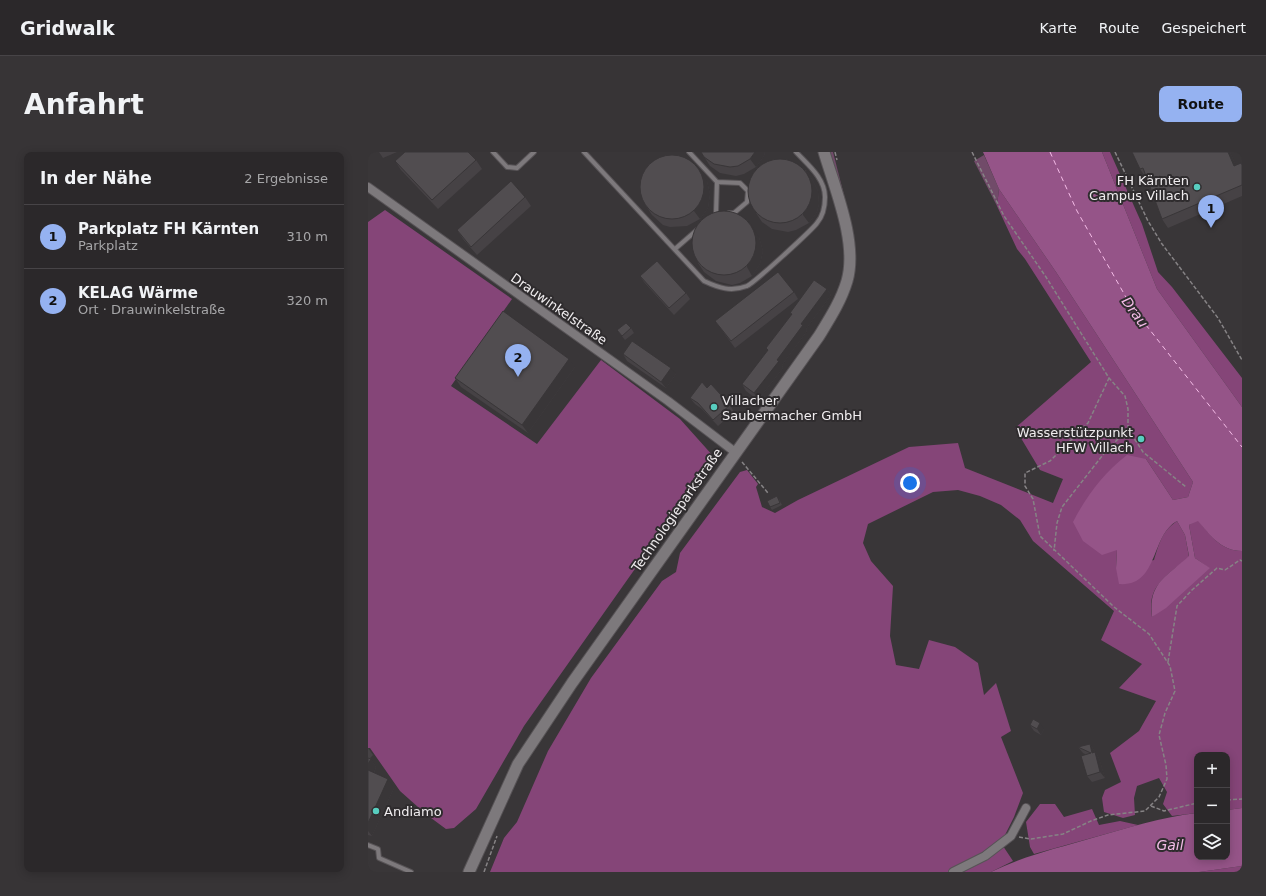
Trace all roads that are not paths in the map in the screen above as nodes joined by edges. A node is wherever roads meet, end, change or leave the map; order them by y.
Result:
1 (493, 152) edge
2 (534, 152) edge
3 (584, 152) edge
4 (690, 152) edge
5 (796, 152) edge
6 (824, 152) edge
7 (717, 182) junction
8 (368, 187) edge
9 (716, 213) junction
10 (710, 218) edge
11 (699, 228) edge
12 (675, 249) junction
13 (735, 452) junction
14 (1026, 808) dead end
15 (368, 845) edge
16 (411, 872) edge
17 (470, 872) edge
18 (953, 872) edge

1 - 2 lane
3 - 12 lane
4 - 7 lane
5 - 12 lane
6 - 13 street, Technologieparkstraße
7 - 9 lane
7 - 9 lane
8 - 13 street, Drauwinkelstraße
9 - 10 lane
11 - 12 lane
13 - 17 street, Technologieparkstraße
14 - 18 street
15 - 16 lane

